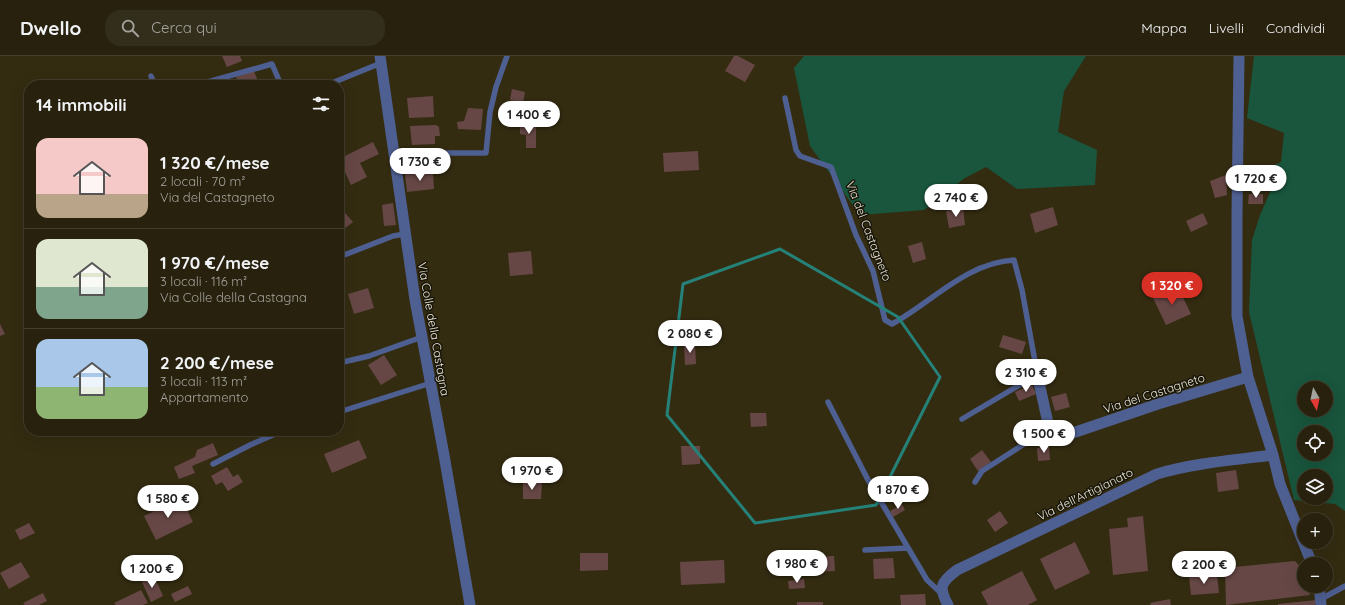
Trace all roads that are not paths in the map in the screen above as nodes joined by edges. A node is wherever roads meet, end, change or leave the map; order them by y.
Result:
1 (507, 56) edge
2 (1239, 56) edge
3 (380, 59) edge
4 (151, 76) dead end
5 (153, 80) edge
6 (215, 80) edge
7 (279, 80) edge
8 (337, 80) edge
9 (785, 98) dead end
10 (394, 157) junction
11 (405, 234) junction
12 (344, 255) edge
13 (422, 337) junction
14 (344, 362) edge
15 (1038, 376) junction
16 (1248, 377) junction
17 (431, 383) junction
18 (828, 402) dead end
19 (344, 410) edge
20 (962, 419) dead end
21 (1050, 432) junction
22 (271, 436) edge
23 (1273, 454) junction
24 (213, 464) dead end
25 (975, 482) dead end
26 (908, 548) junction
27 (865, 550) dead end
28 (1309, 557) edge
29 (1345, 586) edge
30 (942, 594) junction
31 (1321, 602) edge
32 (470, 605) edge
33 (948, 605) edge

1 - 10 lane
2 - 16 street
3 - 8 lane
3 - 10 street, Via Colle della Castagna
4 - 5 lane
6 - 7 lane
9 - 15 lane, Via del Castagneto
10 - 11 street, Via Colle della Castagna
11 - 12 lane
11 - 13 street, Via Colle della Castagna
13 - 14 lane
13 - 17 street, Via Colle della Castagna
15 - 20 lane
15 - 21 street, Via del Castagneto
16 - 21 street, Via del Castagneto
16 - 23 street
17 - 19 lane
17 - 32 street, Via Colle della Castagna
18 - 26 lane
21 - 25 lane
22 - 24 lane
23 - 28 street
23 - 30 street, Via dell'Artigianato
26 - 27 lane
26 - 30 lane
29 - 31 lane
30 - 33 street

